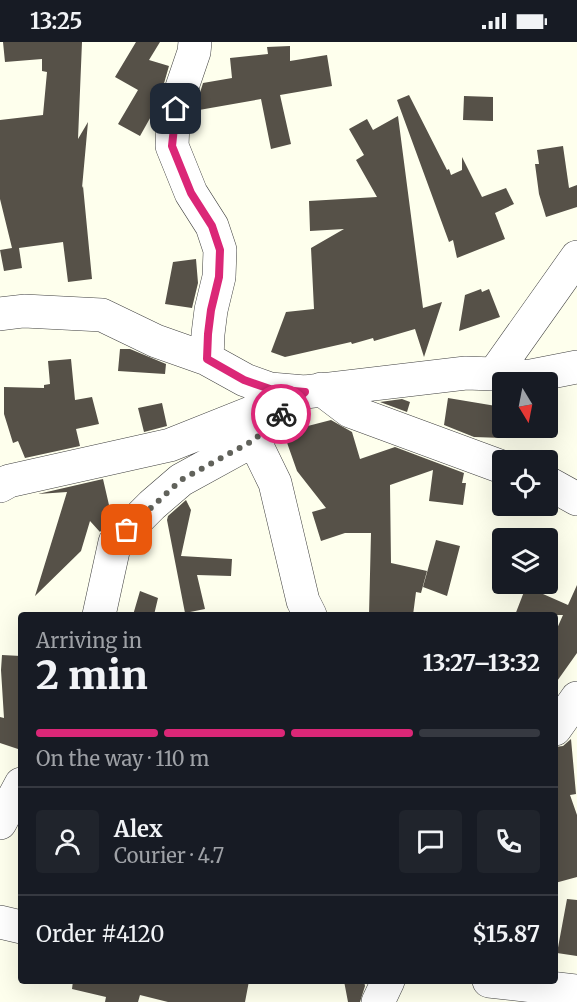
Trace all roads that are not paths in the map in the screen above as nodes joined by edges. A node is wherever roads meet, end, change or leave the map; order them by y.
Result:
1 (195, 42) edge
2 (577, 257) edge
3 (0, 314) edge
4 (207, 359) junction
5 (577, 367) edge
6 (495, 372) edge
7 (551, 372) edge
8 (492, 374) edge
9 (313, 390) junction
10 (254, 440) junction
11 (492, 463) edge
12 (0, 486) edge
13 (558, 489) edge
14 (577, 499) edge
15 (100, 612) edge
16 (308, 612) edge
17 (577, 698) edge
18 (558, 725) edge
19 (18, 789) edge
20 (0, 823) edge
21 (0, 922) edge
22 (18, 926) edge
23 (387, 984) edge
24 (515, 984) edge
25 (577, 991) edge
26 (378, 1002) edge

1 - 4 street
2 - 6 street
3 - 4 street
4 - 9 street
5 - 7 street
8 - 9 street
9 - 10 street
9 - 11 street
9 - 12 street
10 - 15 street
10 - 16 street
13 - 14 street
17 - 18 street
19 - 20 street
21 - 22 street
23 - 26 street
24 - 25 street

